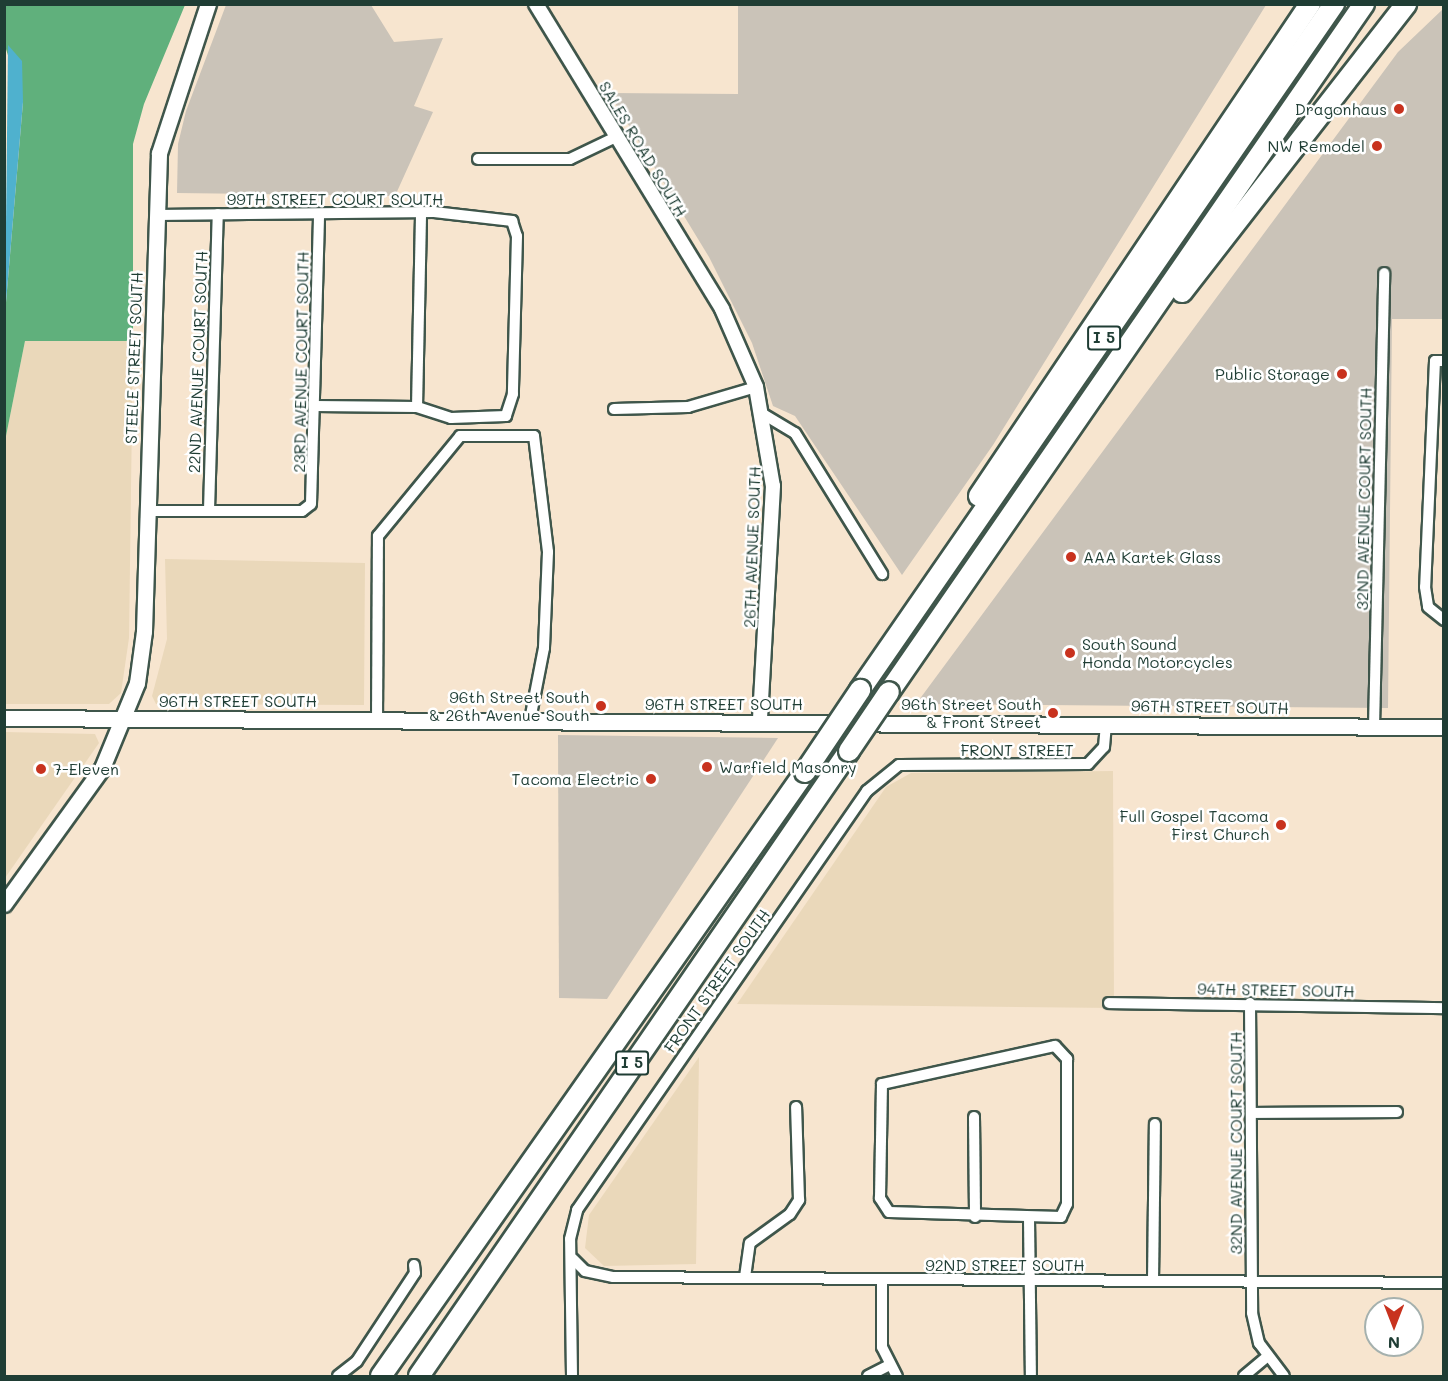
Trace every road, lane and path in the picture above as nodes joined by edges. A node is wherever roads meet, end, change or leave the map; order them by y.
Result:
1 (208, 4) edge
2 (536, 4) edge
3 (1296, 4) edge
4 (1310, 4) edge
5 (1334, 4) edge
6 (1364, 4) edge
7 (1407, 4) edge
8 (1232, 122) junction
9 (616, 137) junction
10 (478, 159) dead end
11 (421, 212) junction
12 (218, 214) junction
13 (319, 214) junction
14 (156, 215) junction
15 (1384, 273) dead end
16 (722, 309) joint
17 (1439, 361) edge
18 (756, 387) junction
19 (315, 406) junction
20 (417, 407) junction
21 (614, 409) dead end
22 (763, 414) junction
23 (209, 510) junction
24 (148, 511) junction
25 (1009, 526) junction
26 (882, 574) dead end
27 (1443, 620) edge
28 (874, 671) junction
29 (4, 718) edge
30 (126, 718) junction
31 (377, 720) junction
32 (530, 720) junction
33 (760, 722) junction
34 (1106, 724) junction
35 (1374, 727) junction
36 (1443, 727) edge
37 (899, 765) joint
38 (4, 904) edge
39 (1109, 1003) dead end
40 (1250, 1003) junction
41 (1443, 1008) edge
42 (796, 1107) dead end
43 (1398, 1112) dead end
44 (1251, 1113) junction
45 (974, 1117) dead end
46 (1155, 1124) dead end
47 (975, 1217) junction
48 (1029, 1219) junction
49 (573, 1258) junction
50 (414, 1265) dead end
51 (745, 1277) junction
52 (882, 1279) junction
53 (1031, 1280) junction
54 (1153, 1281) junction
55 (1252, 1282) junction
56 (1443, 1283) edge
57 (1267, 1357) junction
58 (888, 1366) junction
59 (338, 1377) edge
60 (381, 1377) edge
61 (419, 1377) edge
62 (573, 1377) edge
63 (868, 1377) edge
64 (897, 1377) edge
65 (1031, 1377) edge
66 (1244, 1377) edge
67 (1284, 1377) edge

1 - 14 main road, STEELE STREET SOUTH
2 - 9 street, SALES ROAD SOUTH
3 - 8 highway
4 - 8 highway
5 - 28 highway, I 5
6 - 25 highway, I 5
7 - 25 highway
8 - 28 highway
9 - 10 street
9 - 16 street, SALES ROAD SOUTH
11 - 13 street, 99TH STREET COURT SOUTH
11 - 20 street
11 - 20 street, 99TH STREET COURT SOUTH
12 - 13 street, 99TH STREET COURT SOUTH
12 - 14 street, 99TH STREET COURT SOUTH
12 - 23 street, 22ND AVENUE COURT SOUTH
13 - 19 street, 23RD AVENUE COURT SOUTH
14 - 24 main road, STEELE STREET SOUTH
15 - 35 street, 32ND AVENUE COURT SOUTH
16 - 18 street, 26TH AVENUE SOUTH
17 - 27 street
18 - 21 street
18 - 22 street, 26TH AVENUE SOUTH
19 - 20 street
19 - 23 street, 23RD AVENUE COURT SOUTH
22 - 26 street
22 - 33 street, 26TH AVENUE SOUTH
23 - 24 street
24 - 30 main road, STEELE STREET SOUTH
25 - 61 highway, I 5, bridge
28 - 60 highway, I 5, bridge
29 - 30 main road, 96TH STREET SOUTH
30 - 31 main road, 96TH STREET SOUTH
30 - 38 main road, STEELE STREET SOUTH
31 - 32 main road, 96TH STREET SOUTH
31 - 32 street
32 - 33 main road, 96TH STREET SOUTH
33 - 34 main road, 96TH STREET SOUTH
34 - 35 main road, 96TH STREET SOUTH
34 - 37 street, FRONT STREET
35 - 36 main road, 96TH STREET SOUTH
37 - 49 street, FRONT STREET SOUTH
39 - 40 street, 94TH STREET SOUTH
40 - 41 street, 94TH STREET SOUTH
40 - 44 street, 32ND AVENUE COURT SOUTH
42 - 51 street
43 - 44 street
44 - 55 street, 32ND AVENUE COURT SOUTH
45 - 47 street
46 - 54 street
47 - 48 street
47 - 48 street
48 - 53 street
49 - 51 street, 92ND STREET SOUTH
49 - 62 street, FRONT STREET SOUTH
50 - 59 street
51 - 52 street, 92ND STREET SOUTH
52 - 53 street, 92ND STREET SOUTH
52 - 58 street
53 - 54 street, 92ND STREET SOUTH
53 - 65 street
54 - 55 street, 92ND STREET SOUTH
55 - 56 street, 92ND STREET SOUTH
55 - 57 street, 32ND AVENUE COURT SOUTH
57 - 66 street
57 - 67 street, 32ND AVENUE COURT SOUTH
58 - 63 street
58 - 64 street

